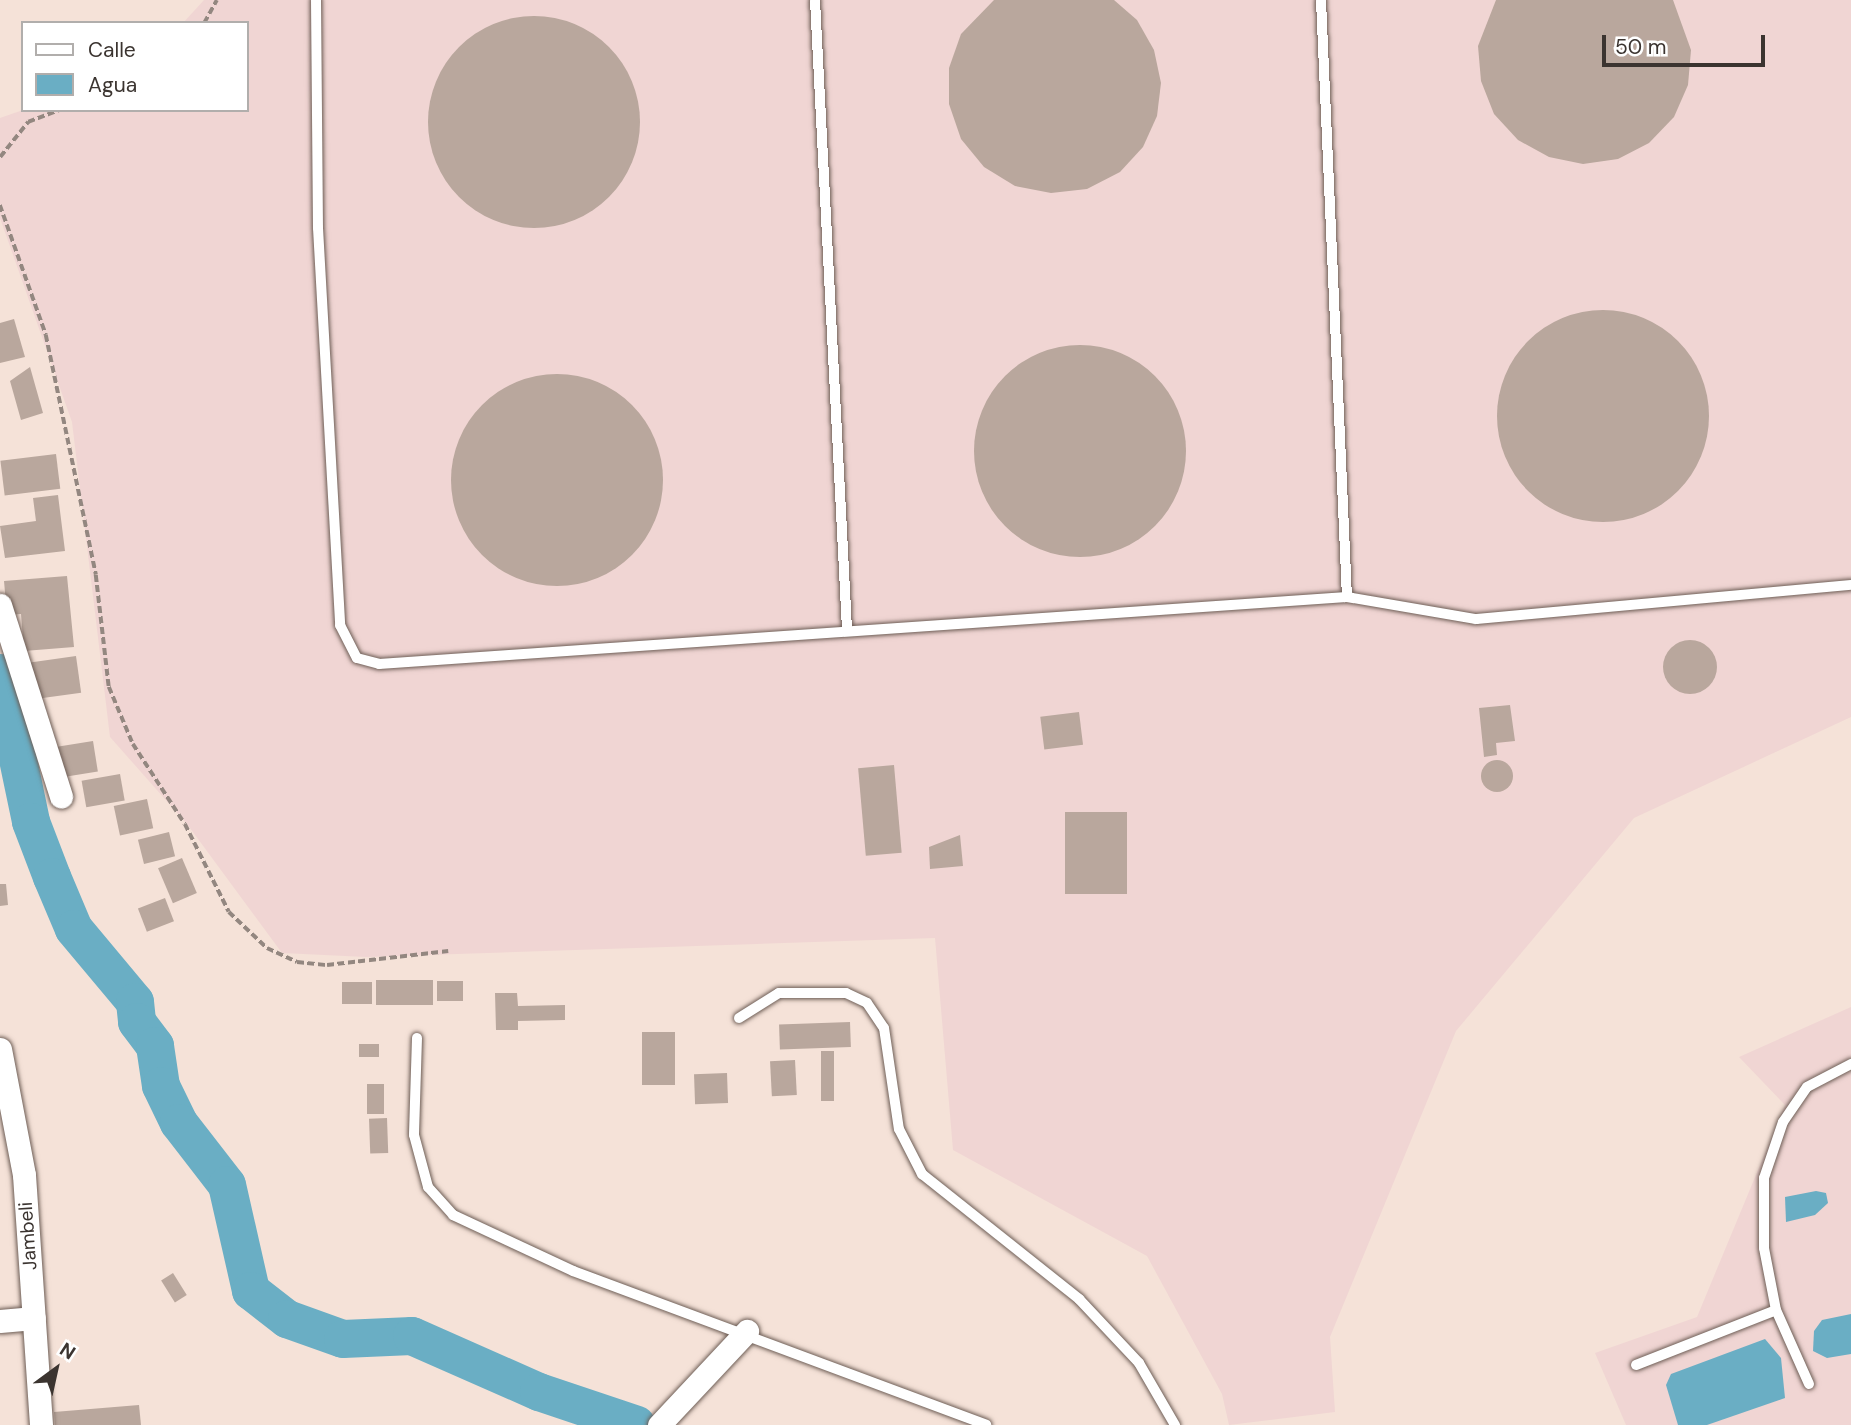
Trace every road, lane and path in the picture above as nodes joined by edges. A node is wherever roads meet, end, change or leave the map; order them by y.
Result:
1 (217, 0) edge
2 (316, 0) edge
3 (815, 0) edge
4 (1321, 0) edge
5 (205, 21) edge
6 (54, 112) edge
7 (0, 157) edge
8 (0, 205) edge
9 (1851, 585) edge
10 (1347, 597) junction
11 (0, 605) edge
12 (847, 629) junction
13 (61, 796) dead end
14 (448, 951) dead end
15 (739, 1017) dead end
16 (417, 1038) dead end
17 (0, 1049) edge
18 (1851, 1063) edge
19 (1776, 1310) junction
20 (34, 1318) junction
21 (0, 1321) edge
22 (747, 1331) junction
23 (1636, 1365) dead end
24 (1809, 1384) dead end
25 (665, 1417) edge
26 (41, 1425) edge
27 (986, 1425) edge
28 (1175, 1425) edge

1 - 5 path
2 - 12 lane
3 - 12 lane
4 - 10 lane
6 - 7 path
8 - 14 path
9 - 10 lane
10 - 12 lane
11 - 13 street
15 - 28 lane
16 - 22 lane
17 - 20 street, Jambeli
18 - 19 lane
19 - 23 lane
19 - 24 lane
20 - 21 street
20 - 26 street, Jambeli
22 - 25 street
22 - 27 lane

